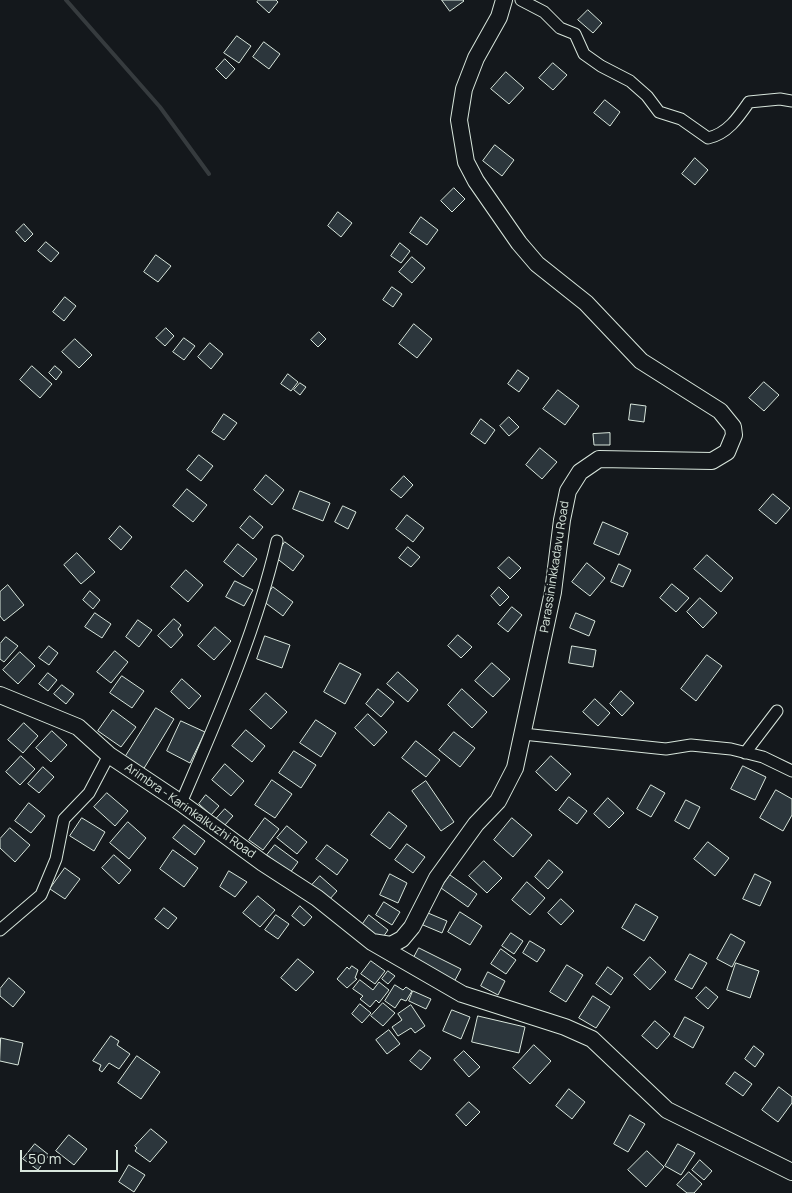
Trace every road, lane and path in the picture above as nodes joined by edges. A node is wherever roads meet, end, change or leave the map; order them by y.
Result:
1 (504, 0) edge
2 (521, 0) edge
3 (792, 101) edge
4 (277, 541) dead end
5 (0, 695) edge
6 (776, 711) dead end
7 (523, 734) junction
8 (745, 753) junction
9 (109, 755) junction
10 (792, 771) edge
11 (181, 803) junction
12 (0, 930) edge
13 (372, 942) junction
14 (792, 1172) edge

1 - 7 main road, Parassininkkadavu Road
2 - 3 street
4 - 11 street
5 - 9 main road, Arimbra - Karinkalkuzhi Road
6 - 8 street
7 - 8 street
7 - 13 main road, Parassininkkadavu Road
8 - 10 street
9 - 11 main road, Arimbra - Karinkalkuzhi Road
9 - 12 street
11 - 13 main road, Arimbra - Karinkalkuzhi Road
13 - 14 main road, Arimbra - Karinkalkuzhi Road

